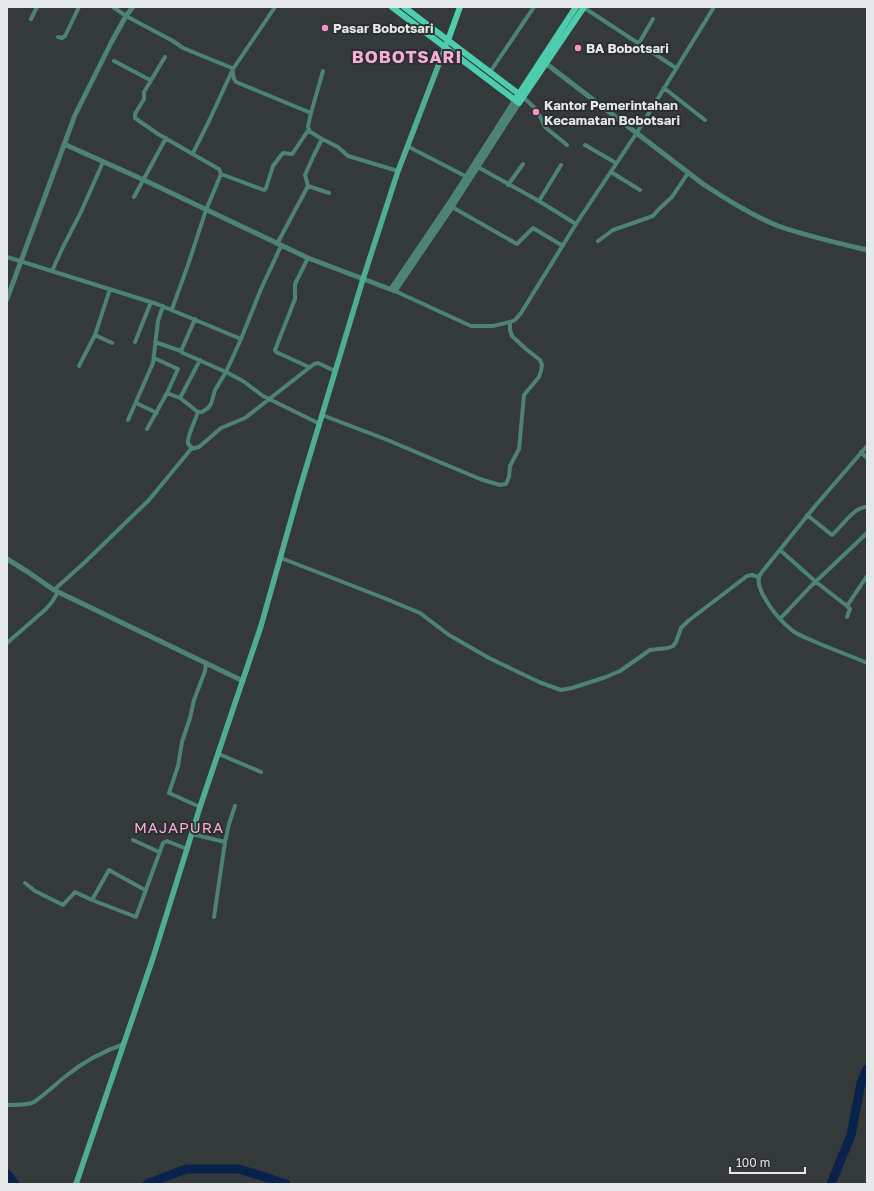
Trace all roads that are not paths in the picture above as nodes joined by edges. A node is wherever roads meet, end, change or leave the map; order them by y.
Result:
1 (37, 7) edge
2 (79, 7) edge
3 (113, 7) edge
4 (133, 7) edge
5 (275, 7) edge
6 (392, 7) edge
7 (404, 7) edge
8 (460, 7) edge
9 (534, 7) edge
10 (576, 7) edge
11 (584, 7) edge
12 (714, 7) edge
13 (126, 16) junction
14 (31, 19) dead end
15 (653, 19) dead end
16 (58, 37) dead end
17 (448, 41) junction
18 (639, 43) junction
19 (445, 48) junction
20 (165, 56) dead end
21 (114, 61) dead end
22 (543, 62) junction
23 (676, 68) junction
24 (233, 70) junction
25 (323, 71) dead end
26 (490, 72) junction
27 (150, 80) junction
28 (664, 88) junction
29 (519, 98) junction
30 (311, 113) junction
31 (705, 120) dead end
32 (309, 129) junction
33 (636, 134) junction
34 (166, 138) junction
35 (322, 139) junction
36 (64, 144) junction
37 (567, 145) dead end
38 (585, 145) dead end
39 (407, 146) junction
40 (193, 153) junction
41 (103, 162) junction
42 (616, 163) junction
43 (523, 164) dead end
44 (562, 165) dead end
45 (475, 166) junction
46 (398, 171) junction
47 (611, 172) junction
48 (688, 173) junction
49 (220, 174) junction
50 (467, 177) junction
51 (144, 180) junction
52 (508, 184) junction
53 (308, 186) junction
54 (640, 190) dead end
55 (329, 193) dead end
56 (134, 197) dead end
57 (539, 201) junction
58 (452, 207) junction
59 (206, 210) junction
60 (576, 224) junction
61 (598, 241) dead end
62 (279, 245) junction
63 (563, 246) junction
64 (867, 250) edge
65 (7, 257) edge
66 (308, 258) junction
67 (21, 262) junction
68 (52, 271) junction
69 (363, 279) junction
70 (110, 289) junction
71 (393, 290) junction
72 (7, 299) edge
73 (152, 302) junction
74 (163, 306) junction
75 (172, 309) junction
76 (195, 319) junction
77 (510, 322) junction
78 (95, 335) junction
79 (241, 339) junction
80 (135, 342) dead end
81 (155, 342) junction
82 (112, 343) dead end
83 (181, 351) junction
84 (154, 358) junction
85 (200, 360) junction
86 (79, 366) dead end
87 (309, 367) junction
88 (335, 371) junction
89 (226, 372) junction
90 (167, 393) junction
91 (180, 398) junction
92 (269, 399) junction
93 (136, 403) junction
94 (198, 412) junction
95 (157, 413) junction
96 (322, 415) junction
97 (128, 420) dead end
98 (320, 424) junction
99 (147, 429) dead end
100 (867, 446) edge
101 (193, 448) junction
102 (861, 452) junction
103 (867, 458) edge
104 (867, 507) edge
105 (807, 515) junction
106 (867, 533) edge
107 (780, 550) junction
108 (281, 558) junction
109 (7, 560) edge
110 (867, 576) edge
111 (758, 577) junction
112 (816, 582) junction
113 (56, 591) junction
114 (847, 606) junction
115 (847, 617) dead end
116 (780, 619) junction
117 (7, 643) edge
118 (867, 663) edge
119 (206, 664) junction
120 (243, 681) junction
121 (218, 754) junction
122 (261, 772) dead end
123 (235, 806) dead end
124 (200, 807) junction
125 (192, 834) junction
126 (133, 840) dead end
127 (226, 842) junction
128 (187, 849) junction
129 (159, 852) junction
130 (25, 883) dead end
131 (145, 890) junction
132 (92, 900) junction
133 (214, 917) dead end
134 (124, 1044) junction
135 (7, 1105) edge
136 (76, 1184) edge

1 - 14 street
2 - 16 street
3 - 13 street
4 - 13 street
5 - 24 street
6 - 19 main road
7 - 17 main road
8 - 17 main road
9 - 26 street
10 - 22 main road
11 - 18 street
11 - 22 main road
12 - 23 street
13 - 24 street
13 - 36 street
15 - 18 street
17 - 19 main road
17 - 26 main road
18 - 23 street
19 - 29 main road
19 - 39 main road
20 - 27 street
21 - 27 street
22 - 29 main road
22 - 33 street
23 - 28 street
24 - 30 street
24 - 40 street
25 - 30 street
26 - 29 main road
27 - 34 street
28 - 31 street
28 - 33 street
29 - 37 street
29 - 45 street
30 - 32 street
32 - 35 street
32 - 49 street
33 - 42 street
33 - 48 street
34 - 40 street
34 - 51 street
35 - 46 street
35 - 53 street
36 - 41 street
36 - 67 street
38 - 42 street
39 - 46 main road
39 - 50 street
40 - 49 street
41 - 51 street
41 - 68 street
42 - 47 street
43 - 52 street
44 - 57 street
45 - 50 street
45 - 52 street
45 - 58 street
46 - 69 main road
47 - 54 street
47 - 60 street
48 - 61 street
48 - 64 street
49 - 59 street
50 - 71 street
51 - 56 street
51 - 59 street
52 - 57 street
53 - 55 street
53 - 62 street
57 - 60 street
58 - 63 street
58 - 71 street
59 - 62 street
59 - 75 street
60 - 63 street
62 - 66 street
62 - 79 street
63 - 77 street
65 - 67 street
66 - 69 street
66 - 87 street
67 - 68 street
67 - 72 street
68 - 70 street
69 - 71 street
69 - 88 main road
70 - 73 street
70 - 78 street
71 - 77 street
73 - 74 street
73 - 80 street
74 - 75 street
74 - 81 street
75 - 76 street
76 - 79 street
76 - 83 street
77 - 96 street
78 - 82 street
78 - 86 street
79 - 89 street
81 - 83 street
81 - 84 street
83 - 85 street
84 - 90 street
84 - 93 street
85 - 89 street
85 - 91 street
87 - 88 street
87 - 92 street
88 - 96 main road
89 - 92 street
89 - 94 street
90 - 91 street
90 - 95 street
91 - 94 street
92 - 98 street
92 - 101 street
93 - 95 street
93 - 97 street
94 - 101 street
95 - 99 street
96 - 98 main road
98 - 108 main road
100 - 102 street
101 - 113 street
102 - 103 street
102 - 105 street
104 - 105 street
105 - 107 street
106 - 112 street
107 - 111 street
107 - 112 street
108 - 111 street
108 - 120 main road
109 - 113 street
110 - 114 street
111 - 116 street
112 - 114 street
112 - 116 street
113 - 117 street
113 - 119 street
114 - 115 street
116 - 118 street
119 - 120 street
119 - 124 street
120 - 121 main road
121 - 122 street
121 - 124 main road
123 - 127 street
124 - 125 main road
125 - 127 street
125 - 128 main road
126 - 129 street
127 - 133 street
128 - 129 street
128 - 134 main road
129 - 131 street
130 - 132 street
131 - 132 street
131 - 132 street
134 - 135 street
134 - 136 main road

